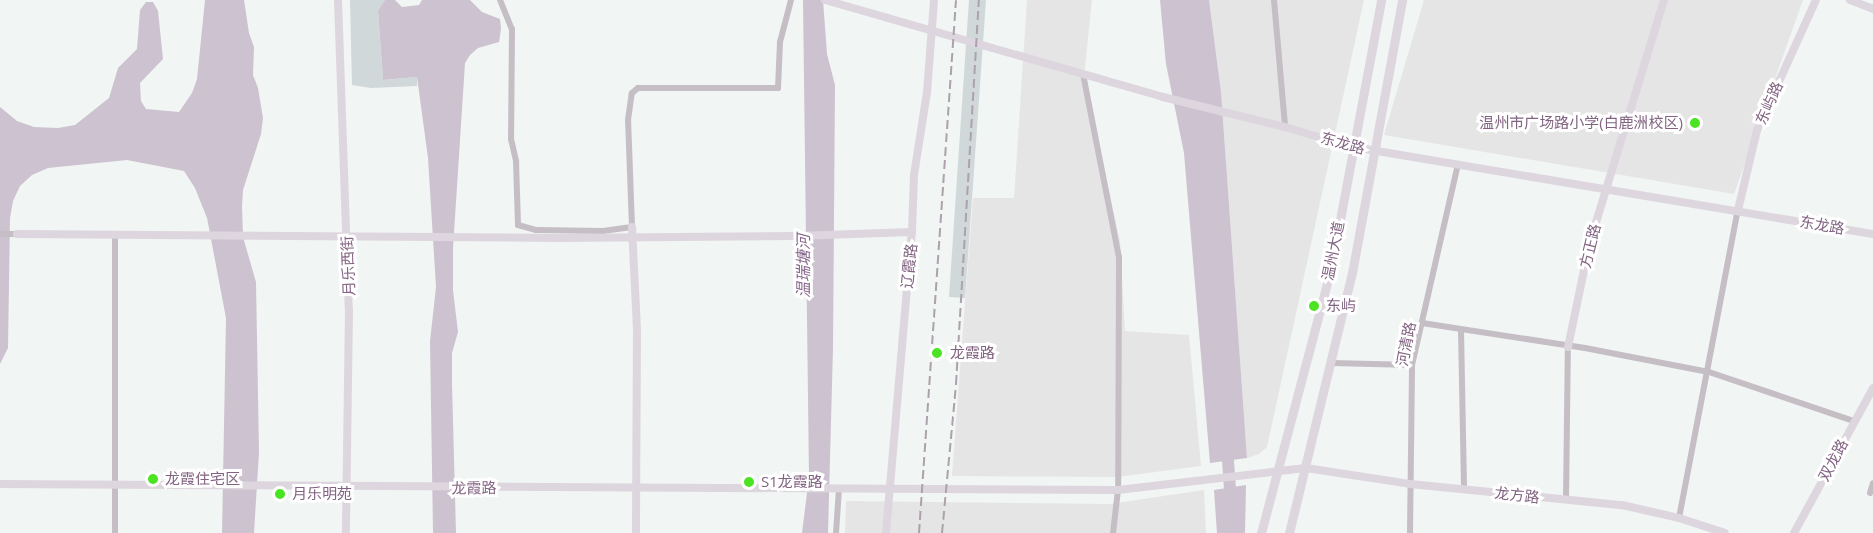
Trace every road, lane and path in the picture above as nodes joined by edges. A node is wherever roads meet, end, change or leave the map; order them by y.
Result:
1 (338, 0) edge
2 (500, 0) edge
3 (790, 0) edge
4 (826, 0) edge
5 (934, 0) edge
6 (1274, 0) edge
7 (1381, 0) edge
8 (1402, 0) edge
9 (1664, 0) edge
10 (1816, 0) edge
11 (1850, 0) edge
12 (1873, 9) edge
13 (1083, 74) junction
14 (1285, 127) junction
15 (1353, 147) junction
16 (1373, 151) junction
17 (1458, 164) junction
18 (1606, 188) junction
19 (1738, 210) junction
20 (632, 227) junction
21 (912, 232) junction
22 (0, 234) edge
23 (17, 234) joint
24 (1873, 234) edge
25 (115, 235) junction
26 (347, 236) junction
27 (633, 237) junction
28 (1422, 324) junction
29 (1461, 330) junction
30 (1568, 347) junction
31 (1332, 363) junction
32 (1412, 365) junction
33 (1709, 372) junction
34 (1872, 394) edge
35 (1854, 421) junction
36 (1306, 468) junction
37 (1278, 469) junction
38 (1873, 483) edge
39 (0, 484) edge
40 (1410, 484) junction
41 (115, 485) junction
42 (347, 486) junction
43 (636, 486) junction
44 (839, 489) junction
45 (1464, 489) junction
46 (888, 490) junction
47 (1118, 490) junction
48 (1869, 493) dead end
49 (1566, 500) junction
50 (1678, 518) junction
51 (115, 533) edge
52 (346, 533) edge
53 (636, 533) edge
54 (836, 533) edge
55 (886, 533) edge
56 (1113, 533) edge
57 (1261, 533) edge
58 (1289, 533) edge
59 (1410, 533) edge
60 (1725, 533) edge
61 (1794, 533) edge

1 - 26 street, 月乐西街
2 - 20 street
3 - 20 street
4 - 13 street, 东龙路
5 - 21 street, 辽霞路
6 - 14 street
7 - 15 main road, 温州大道
8 - 16 main road, 温州大道
9 - 18 street, 方正路
10 - 19 street, 东屿路
11 - 12 street
13 - 14 street, 东龙路
13 - 47 street
14 - 15 street, 东龙路
15 - 16 street, 东龙路
15 - 37 main road, 温州大道
16 - 17 street, 东龙路
16 - 31 main road, 温州大道
17 - 18 street, 东龙路
17 - 28 street, 河清路
18 - 19 street, 东龙路
18 - 30 street, 方正路
19 - 24 street, 东龙路
19 - 33 street
20 - 27 street
21 - 27 street
21 - 46 street, 辽霞路
22 - 23 street
23 - 25 street
25 - 26 street
25 - 41 street
26 - 27 street
26 - 42 street, 月乐西街
27 - 43 street
28 - 29 street
28 - 32 street, 河清路
29 - 30 street
29 - 45 street
30 - 33 street
30 - 49 street, 方正路
31 - 32 street
31 - 36 main road, 温州大道
32 - 40 street, 河清路
33 - 35 street
33 - 50 street
34 - 35 street, 双龙路
35 - 61 street, 双龙路
36 - 37 street, 龙霞路
36 - 40 street, 龙方路
36 - 58 main road, 温州大道
37 - 47 street, 龙霞路
37 - 57 main road, 温州大道
38 - 48 street
39 - 41 street, 龙霞路
40 - 45 street, 龙方路
40 - 59 street, 河清路
41 - 42 street, 龙霞路
41 - 51 street
42 - 43 street, 龙霞路
42 - 52 street, 月乐西街
43 - 44 street, 龙霞路
43 - 53 street
44 - 46 street, 龙霞路
44 - 54 street
45 - 49 street, 龙方路
46 - 47 street, 龙霞路
46 - 55 street, 辽霞路
47 - 56 street
49 - 50 street, 龙方路
50 - 60 street, 龙方路

